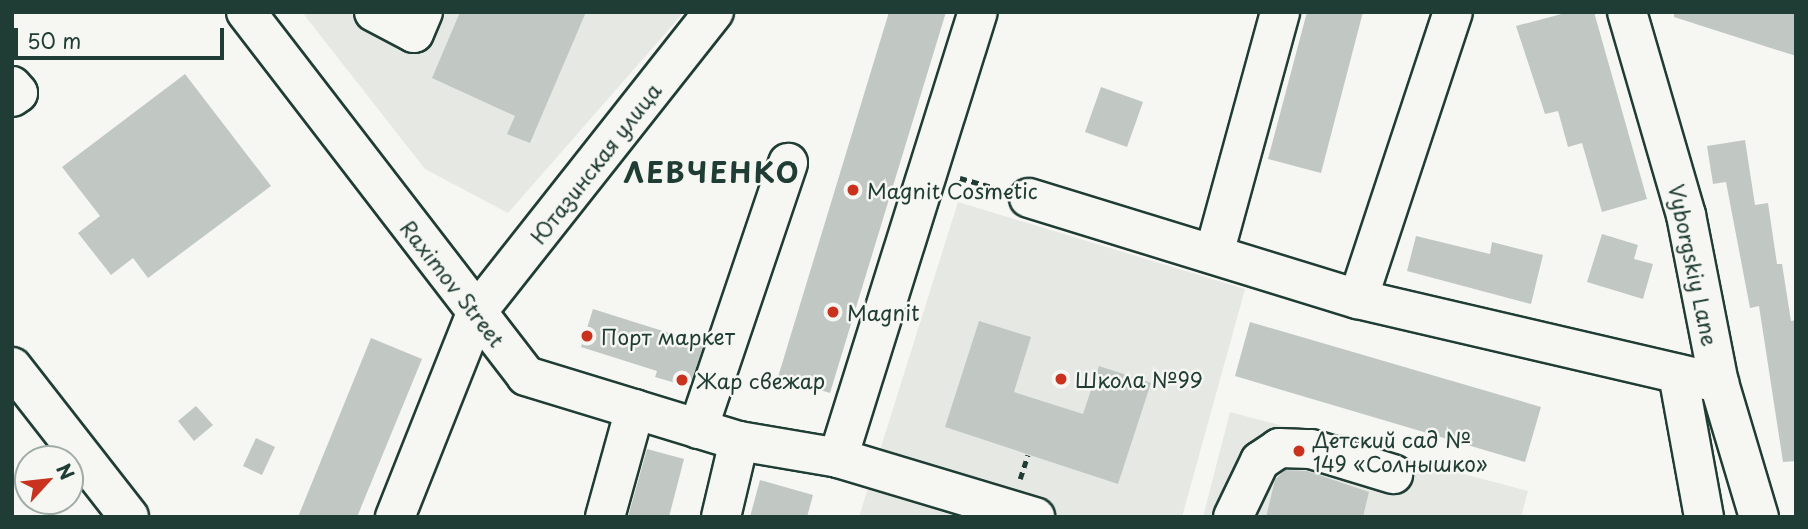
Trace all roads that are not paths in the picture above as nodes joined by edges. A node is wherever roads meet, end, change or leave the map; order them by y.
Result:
1 (374, 12) edge
2 (423, 12) edge
3 (714, 12) edge
4 (978, 12) edge
5 (1280, 12) edge
6 (1453, 12) edge
7 (1628, 12) edge
8 (252, 15) edge
9 (12, 86) edge
10 (12, 97) edge
11 (788, 163) dead end
12 (1029, 198) road end
13 (1214, 254) junction
14 (1266, 270) junction
15 (1359, 299) junction
16 (475, 313) junction
17 (1634, 363) junction
18 (12, 367) edge
19 (1678, 374) junction
20 (1719, 383) junction
21 (635, 409) junction
22 (698, 429) junction
23 (739, 441) junction
24 (838, 458) junction
25 (1393, 474) dead end
26 (130, 517) edge
27 (396, 517) edge
28 (605, 517) edge
29 (721, 517) edge
30 (1035, 517) edge
31 (1233, 517) edge
32 (1704, 517) edge
33 (1759, 517) edge

1 - 2 street
3 - 16 street, Ютазинская улица
4 - 24 street
5 - 13 street
6 - 15 street
7 - 20 street, Vyborgskiy Lane
8 - 16 street, Raximov Street
9 - 10 street
11 - 22 street
12 - 13 street
13 - 14 street
14 - 15 street
14 - 17 street
15 - 17 street
16 - 21 street, Raximov Street
16 - 27 street, Ютазинская улица
17 - 19 street
18 - 26 street
19 - 20 street
19 - 32 street
20 - 33 street, Vyborgskiy Lane
21 - 22 street, Raximov Street
21 - 28 street
22 - 23 street, Raximov Street
23 - 24 street, Raximov Street
23 - 29 street
24 - 30 street, Raximov Street
25 - 31 street

